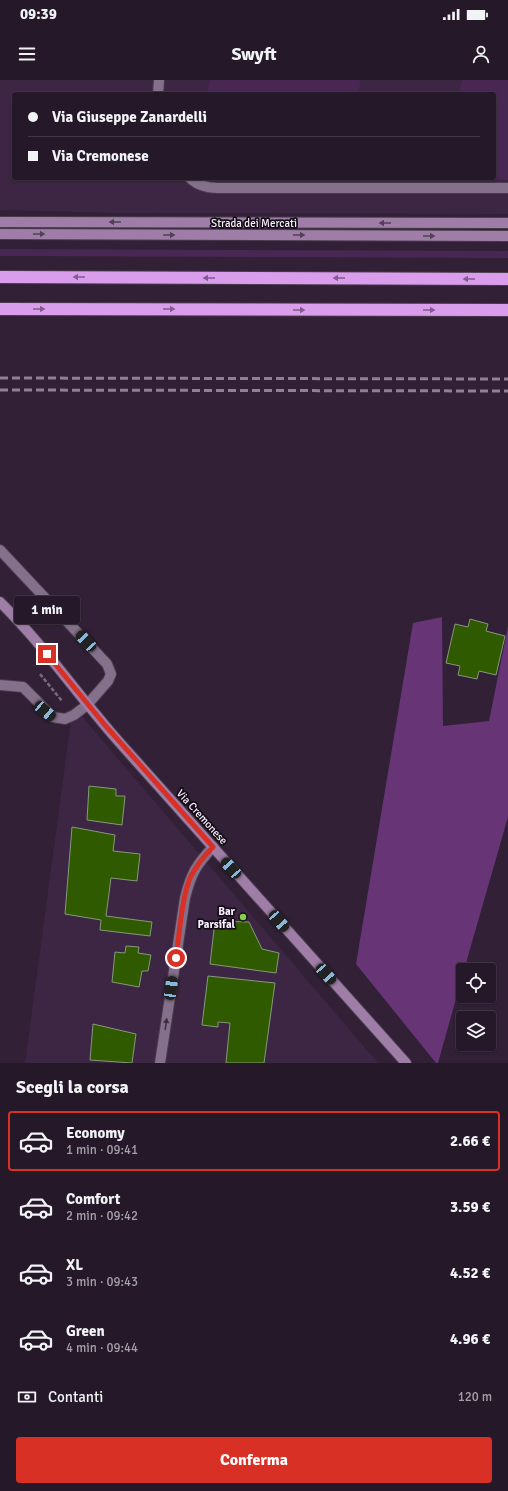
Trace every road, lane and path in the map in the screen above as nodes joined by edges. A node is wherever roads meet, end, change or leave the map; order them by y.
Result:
1 (159, 80) edge
2 (158, 92) edge
3 (193, 180) edge
4 (508, 188) edge
5 (0, 222) edge
6 (508, 223) edge
7 (0, 234) edge
8 (508, 236) edge
9 (0, 277) edge
10 (508, 279) edge
11 (0, 309) edge
12 (508, 310) edge
13 (0, 550) edge
14 (0, 602) edge
15 (0, 685) edge
16 (87, 705) junction
17 (213, 847) junction
18 (160, 1063) edge
19 (406, 1063) edge

1 - 2 street
3 - 4 street
6 -> 5 street, Strada dei Mercati
7 -> 8 street, Strada dei Mercati
10 -> 9 highway
11 -> 12 highway
13 - 16 street
14 - 16 street, Via Cremonese
15 - 16 street
16 - 17 street, Via Cremonese
18 -> 17 street
17 - 19 street, Via Cremonese

